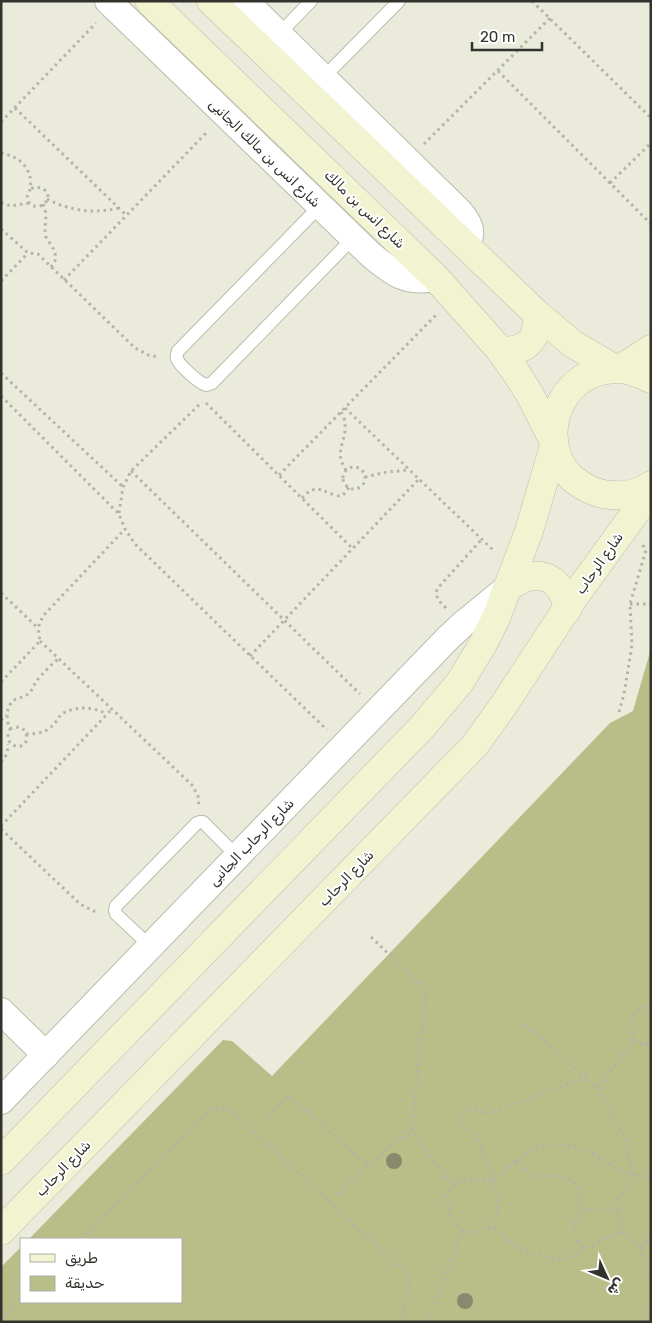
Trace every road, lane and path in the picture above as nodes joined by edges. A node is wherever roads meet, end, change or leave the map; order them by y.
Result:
1 (149, 1) edge
2 (211, 1) edge
3 (245, 1) edge
4 (311, 1) edge
5 (399, 1) edge
6 (532, 1) edge
7 (110, 4) edge
8 (550, 18) junction
9 (279, 34) junction
10 (498, 71) junction
11 (323, 78) junction
12 (15, 108) junction
13 (224, 114) junction
14 (651, 118) edge
15 (1, 122) edge
16 (651, 142) edge
17 (1, 153) edge
18 (408, 161) junction
19 (610, 183) junction
20 (30, 188) junction
21 (47, 199) junction
22 (1, 203) edge
23 (29, 203) junction
24 (43, 204) junction
25 (320, 206) junction
26 (119, 208) junction
27 (126, 215) junction
28 (651, 224) edge
29 (1, 229) edge
30 (353, 238) junction
31 (466, 246) junction
32 (28, 253) junction
33 (51, 268) junction
34 (436, 278) junction
35 (64, 280) junction
36 (1, 281) edge
37 (454, 297) junction
38 (536, 313) junction
39 (651, 349) edge
40 (500, 350) junction
41 (177, 356) junction
42 (617, 369) junction
43 (1, 373) edge
44 (651, 379) edge
45 (1, 396) edge
46 (345, 408) junction
47 (341, 412) junction
48 (554, 443) junction
49 (346, 470) junction
50 (410, 470) junction
51 (131, 471) junction
52 (279, 475) junction
53 (365, 477) junction
54 (419, 479) junction
55 (651, 485) edge
56 (123, 487) junction
57 (349, 488) junction
58 (651, 491) edge
59 (302, 498) junction
60 (119, 514) junction
61 (125, 529) junction
62 (638, 538) dead end
63 (482, 539) junction
64 (352, 548) junction
65 (511, 579) junction
66 (1, 593) edge
67 (630, 604) junction
68 (651, 604) edge
69 (567, 610) junction
70 (284, 619) junction
71 (462, 624) junction
72 (38, 628) junction
73 (40, 641) junction
74 (250, 656) junction
75 (58, 659) junction
76 (1, 682) edge
77 (111, 710) junction
78 (377, 711) junction
79 (619, 712) dead end
80 (7, 714) junction
81 (107, 714) junction
82 (1, 720) edge
83 (10, 729) junction
84 (26, 734) junction
85 (8, 744) junction
86 (344, 746) junction
87 (1, 762) edge
88 (200, 822) junction
89 (1, 827) edge
90 (237, 856) junction
91 (115, 910) junction
92 (372, 938) dead end
93 (150, 946) junction
94 (651, 1004) edge
95 (1, 1011) edge
96 (525, 1025) dead end
97 (634, 1041) junction
98 (651, 1043) edge
99 (46, 1054) junction
100 (586, 1078) junction
101 (598, 1088) junction
102 (1, 1101) edge
103 (263, 1121) dead end
104 (412, 1129) junction
105 (516, 1160) junction
106 (1, 1161) edge
107 (368, 1165) junction
108 (632, 1174) junction
109 (651, 1180) edge
110 (494, 1181) junction
111 (454, 1186) junction
112 (337, 1194) dead end
113 (581, 1210) junction
114 (618, 1210) junction
115 (494, 1228) junction
116 (1, 1231) edge
117 (619, 1231) junction
118 (462, 1232) junction
119 (651, 1235) edge
120 (82, 1238) edge
121 (640, 1248) junction
122 (584, 1250) junction
123 (651, 1278) edge
124 (20, 1300) edge
125 (651, 1309) edge
126 (1, 1319) edge
127 (402, 1322) edge
128 (427, 1322) edge
129 (645, 1322) edge

1 - 34 street, شارع انس بن مالك
2 - 31 street
3 - 9 street
4 - 9 lane
5 - 11 lane
6 - 8 path
7 - 12 path
7 - 13 street, شارع انس بن مالك الجانبى
8 - 10 path
8 - 14 path
9 - 11 street
10 - 18 path
10 - 19 path
11 - 18 street
12 - 15 path
12 - 26 path
13 - 25 street, شارع انس بن مالك الجانبى
13 - 27 path
16 - 19 path
17 - 20 path
18 - 31 street
19 - 28 path
20 - 21 path
20 - 23 path
21 - 24 path
21 - 26 path
22 - 23 path
23 - 24 path
24 - 33 path
25 - 30 street, شارع انس بن مالك الجانبى
25 - 41 lane
26 - 27 path
27 - 35 path
29 - 32 path
30 - 34 street, شارع انس بن مالك الجانبى
30 - 41 lane
31 - 38 street
32 - 33 path
32 - 36 path
33 - 35 path
34 - 37 street, شارع انس بن مالك
35 - 41 path
37 - 40 street, شارع انس بن مالك
37 - 46 path
38 - 40 street
38 - 42 street
39 - 42 street
40 - 48 street, شارع انس بن مالك
42 - 44 street
42 - 48 street
43 - 56 path
45 - 60 path
46 - 47 path
46 - 50 path
47 - 49 path
47 - 52 path
48 - 55 street, شارع انس بن مالك
48 - 65 street
49 - 53 path
49 - 57 path
50 - 53 path
50 - 54 path
51 - 52 path
51 - 56 path
51 - 70 path
52 - 59 path
53 - 57 path
54 - 63 path
54 - 64 path
56 - 60 path
57 - 59 path
58 - 69 street, شارع الرحاب
59 - 64 path
60 - 61 path
61 - 72 path
61 - 74 path
62 - 67 path
63 - 65 path
63 - 71 path
64 - 70 path
65 - 69 street
65 - 71 street, شارع الرحاب الجانبى
65 - 106 street
66 - 72 path
67 - 68 path
67 - 79 path
69 - 116 street, شارع الرحاب
70 - 74 path
70 - 78 path
71 - 78 street, شارع الرحاب الجانبى
72 - 73 path
73 - 75 path
73 - 76 path
74 - 86 path
75 - 77 path
75 - 80 path
77 - 81 path
77 - 88 path
78 - 86 street, شارع الرحاب الجانبى
80 - 82 path
80 - 83 path
81 - 84 path
81 - 89 path
83 - 84 path
83 - 85 path
84 - 85 path
85 - 87 path
86 - 90 street, شارع الرحاب الجانبى
88 - 90 lane
88 - 91 lane
89 - 91 path
90 - 93 street, شارع الرحاب الجانبى
91 - 93 lane
92 - 104 path
93 - 99 street, شارع الرحاب الجانبى
94 - 97 path
95 - 99 street
96 - 100 path
97 - 98 path
97 - 101 path
99 - 102 street, شارع الرحاب الجانبى
100 - 101 path
100 - 110 path
101 - 108 path
103 - 107 path
104 - 107 path
104 - 111 path
105 - 108 path
105 - 110 path
105 - 113 path
107 - 112 path
108 - 109 path
108 - 114 path
110 - 111 path
110 - 115 path
111 - 118 path
113 - 114 path
113 - 122 path
114 - 117 path
115 - 118 path
115 - 122 path
117 - 121 path
117 - 122 path
118 - 128 path
119 - 121 path
120 - 127 path
121 - 123 path
124 - 126 path
125 - 129 path

